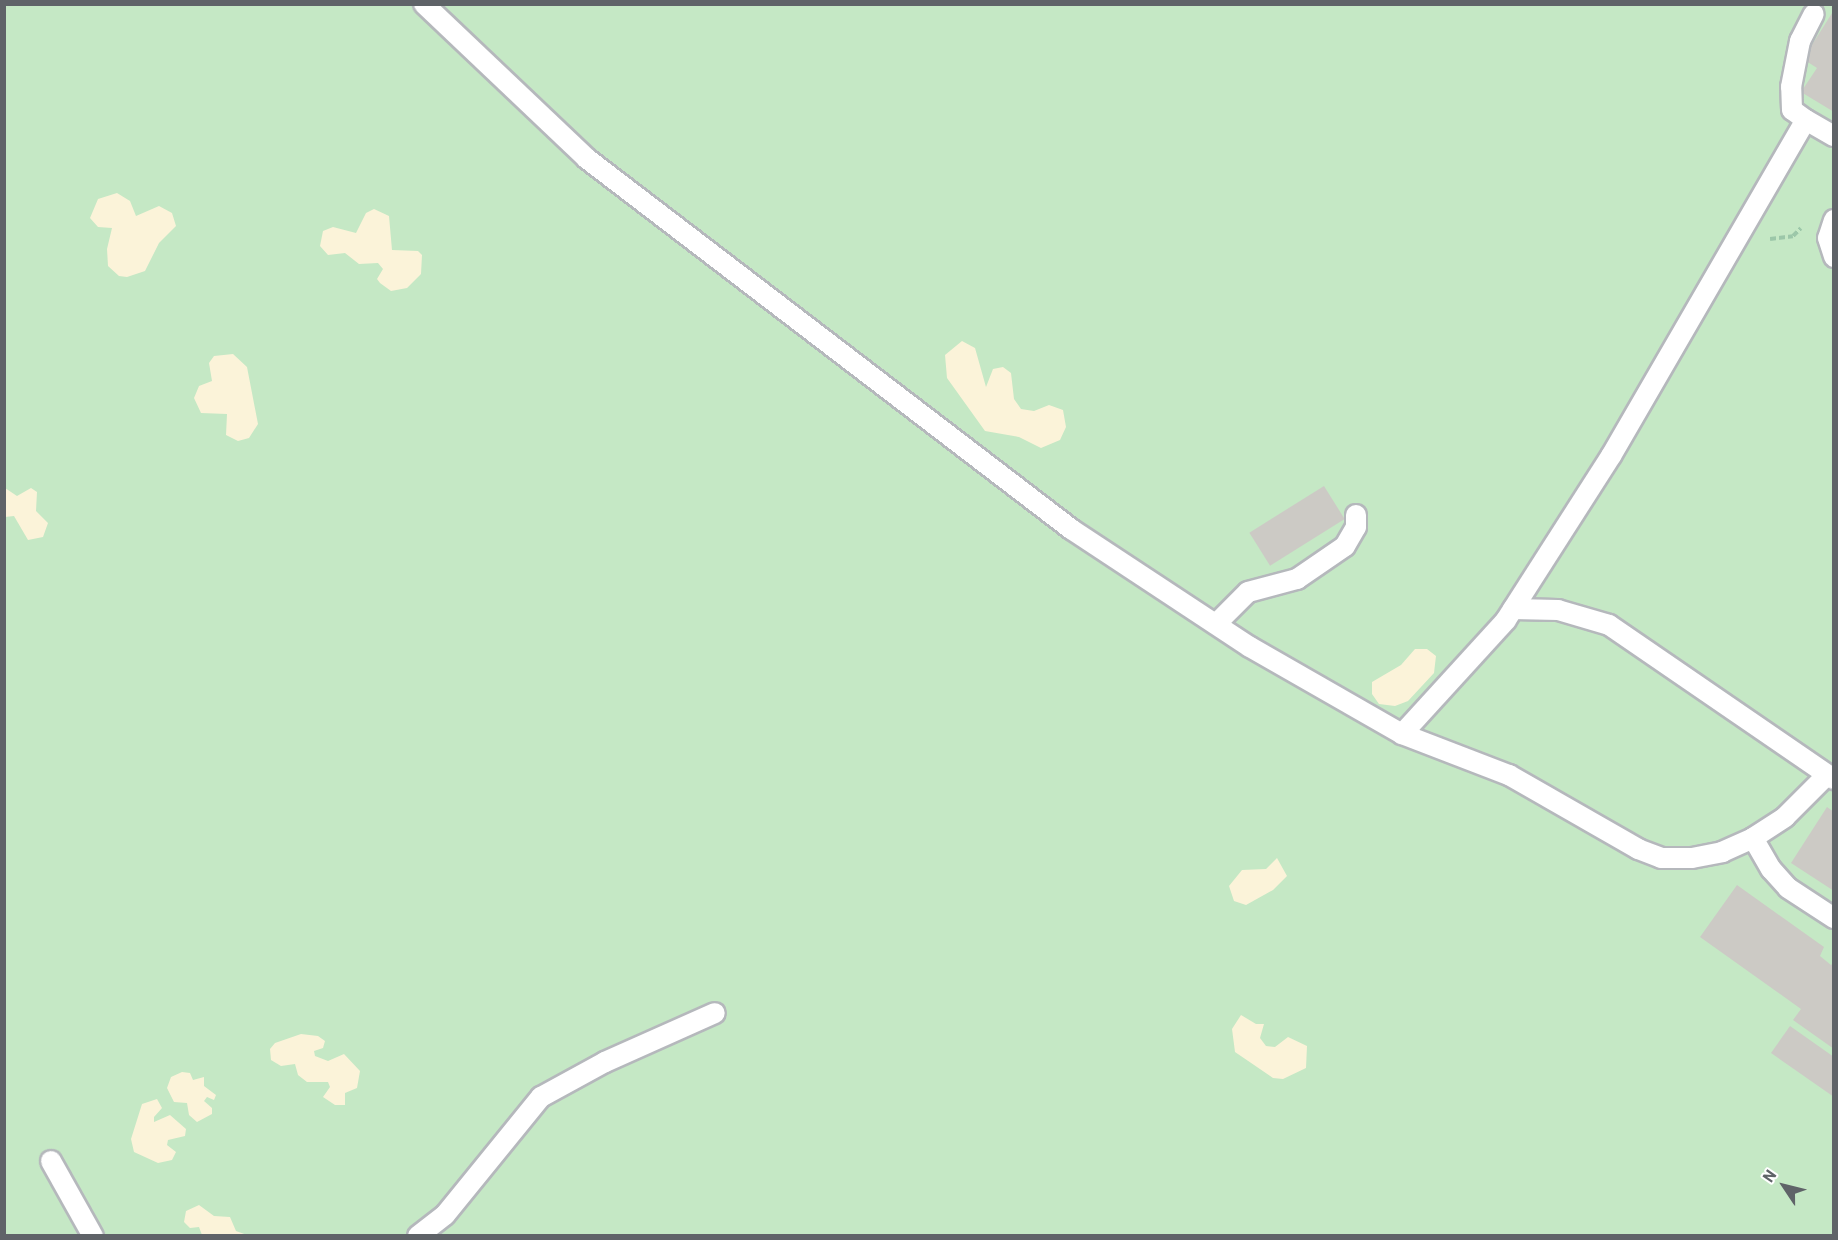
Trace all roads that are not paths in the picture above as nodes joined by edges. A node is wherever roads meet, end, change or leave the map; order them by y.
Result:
1 (424, 4) edge
2 (1812, 8) edge
3 (1806, 120) junction
4 (1833, 136) edge
5 (1833, 220) edge
6 (1833, 257) edge
7 (1356, 514) dead end
8 (1513, 609) junction
9 (1216, 624) junction
10 (1402, 734) junction
11 (1830, 777) edge
12 (1753, 838) junction
13 (1833, 918) edge
14 (716, 1013) dead end
15 (51, 1161) dead end
16 (93, 1236) edge
17 (418, 1236) edge

1 - 9 lane
2 - 3 lane
3 - 4 lane
3 - 8 lane
5 - 6 lane
7 - 9 lane
8 - 10 lane
8 - 11 lane
9 - 10 lane
10 - 12 lane
11 - 12 lane
12 - 13 lane
14 - 17 lane
15 - 16 lane

